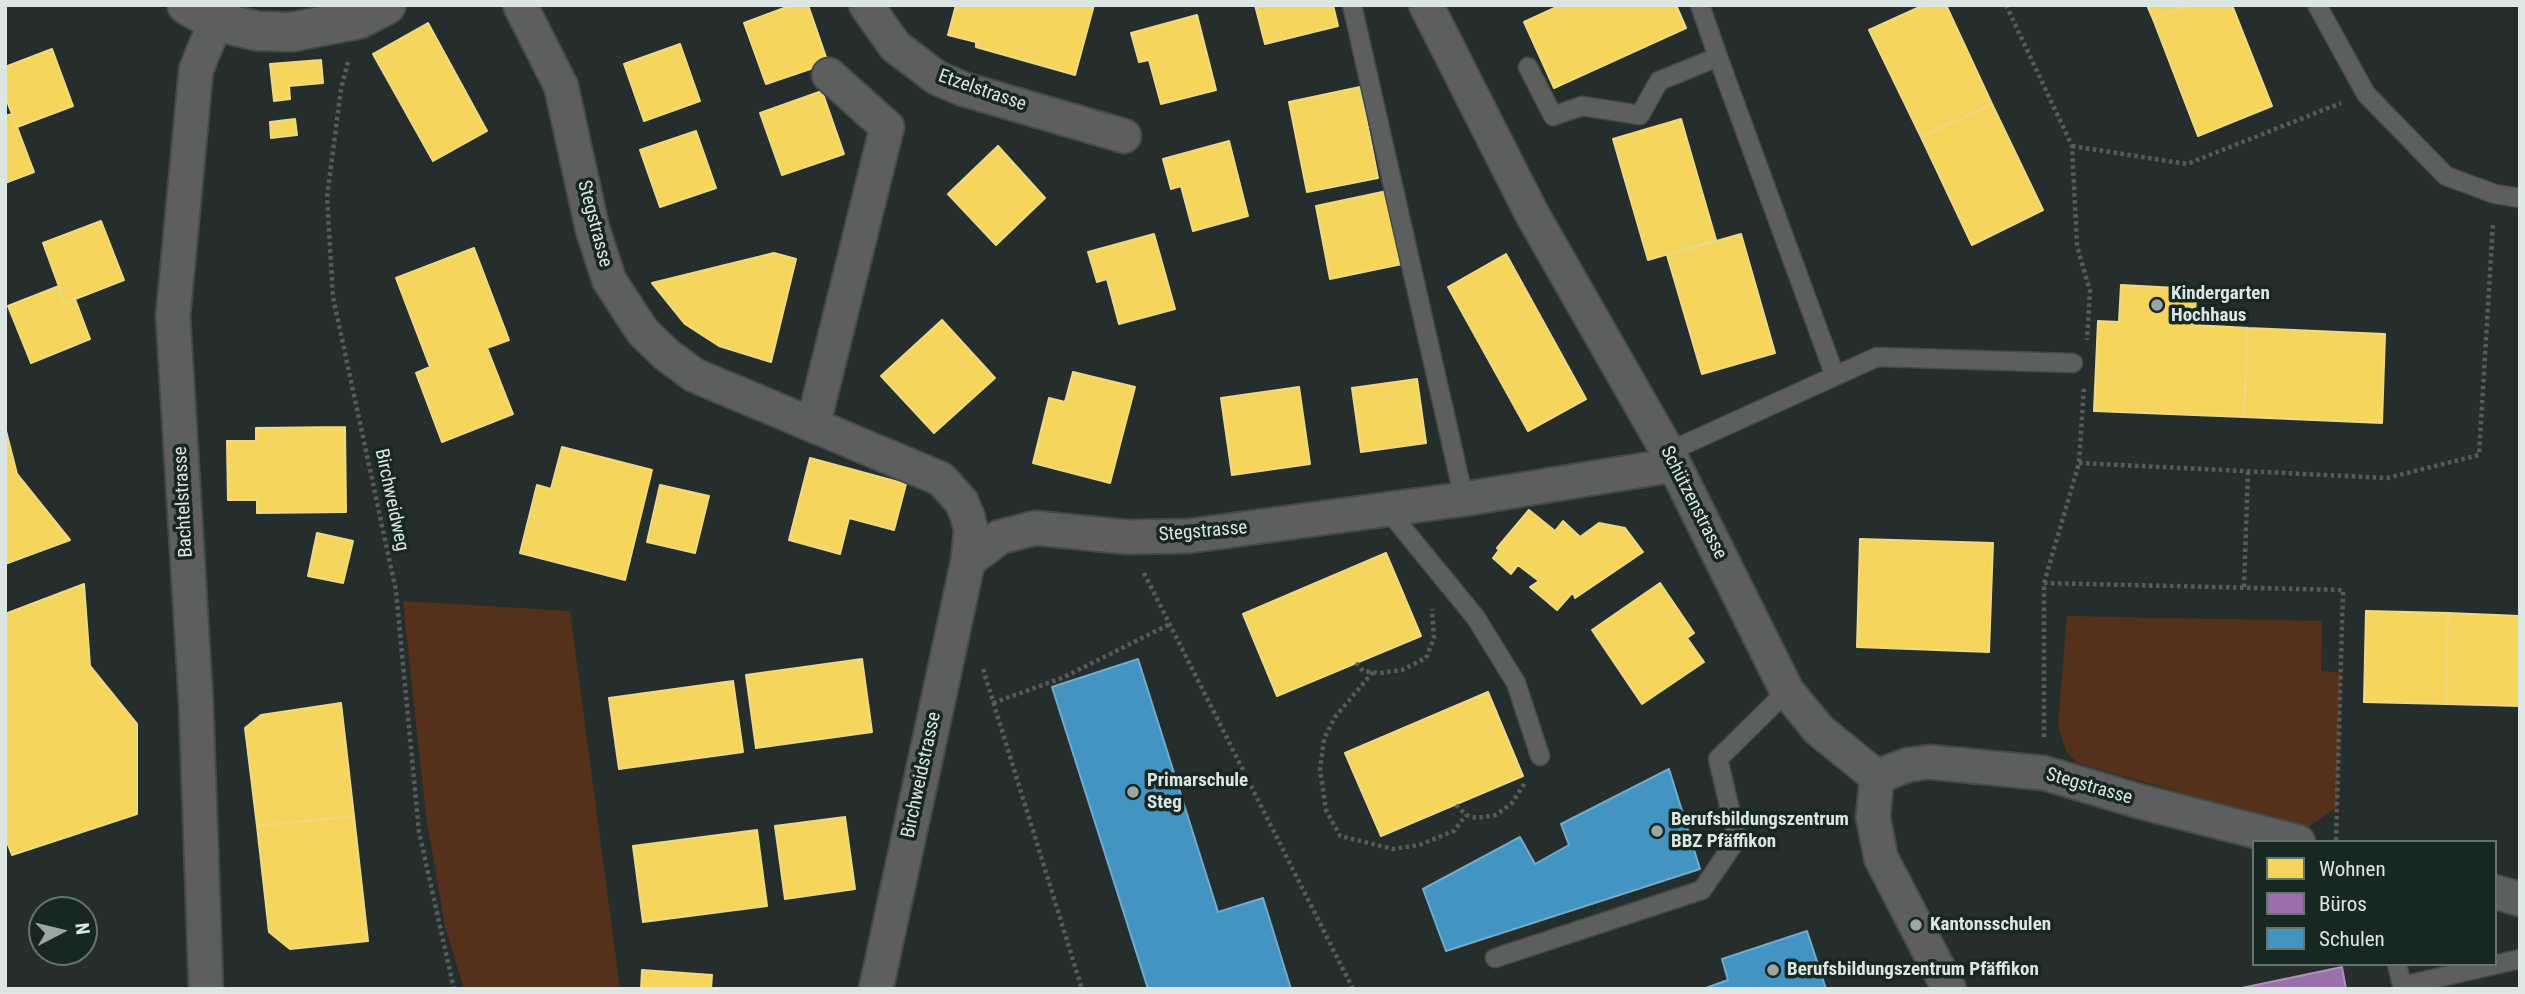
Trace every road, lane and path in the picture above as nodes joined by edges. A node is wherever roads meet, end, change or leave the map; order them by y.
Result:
1 (520, 5) edge
2 (866, 5) edge
3 (1352, 5) edge
4 (1426, 5) edge
5 (1700, 5) edge
6 (2006, 5) edge
7 (2317, 5) edge
8 (372, 12) edge
9 (201, 13) edge
10 (1718, 57) junction
11 (1528, 67) dead end
12 (830, 75) dead end
13 (2366, 93) junction
14 (1124, 136) dead end
15 (2072, 146) junction
16 (2494, 194) junction
17 (2520, 198) edge
18 (2087, 344) dead end
19 (2073, 363) dead end
20 (1835, 376) junction
21 (2084, 384) dead end
22 (813, 425) junction
23 (1671, 459) junction
24 (2079, 463) junction
25 (2248, 471) junction
26 (1464, 499) junction
27 (1387, 509) junction
28 (1127, 537) junction
29 (968, 561) junction
30 (2044, 583) junction
31 (2244, 587) junction
32 (1432, 617) dead end
33 (1170, 624) junction
34 (979, 657) dead end
35 (1356, 663) dead end
36 (1373, 672) junction
37 (1787, 691) junction
38 (993, 703) junction
39 (1540, 756) dead end
40 (2043, 773) junction
41 (1877, 777) junction
42 (1512, 803) dead end
43 (1456, 805) dead end
44 (1466, 815) junction
45 (2290, 840) edge
46 (2336, 840) edge
47 (2497, 893) edge
48 (2520, 899) edge
49 (1496, 958) dead end
50 (2520, 959) edge
51 (2497, 965) edge
52 (2398, 966) edge
53 (2491, 966) edge
54 (2403, 987) edge
55 (206, 989) edge
56 (454, 989) edge
57 (876, 989) edge
58 (1083, 989) edge
59 (1353, 989) edge
60 (1949, 989) edge

1 - 22 street, Stegstrasse
2 - 14 street, Etzelstrasse
3 - 26 lane
4 - 23 street, Schützenstrasse
5 - 10 lane
6 - 15 path
7 - 13 lane
8 - 9 street
8 - 56 path, Birchweidweg
9 - 55 street, Bachtelstrasse
10 - 11 lane
10 - 20 lane
12 - 22 street
13 - 15 path
13 - 16 lane
15 - 18 path
16 - 17 lane
16 - 25 path
19 - 20 lane
20 - 23 lane
21 - 24 path
22 - 29 street, Stegstrasse
23 - 26 street, Stegstrasse
23 - 37 street, Schützenstrasse
24 - 25 path
24 - 30 path
25 - 31 path
26 - 27 street, Stegstrasse
27 - 28 street, Stegstrasse
27 - 39 lane
28 - 29 street, Stegstrasse
28 - 33 path
29 - 57 street, Birchweidstrasse
30 - 31 path
30 - 40 path
31 - 46 path
32 - 36 path
33 - 38 path
33 - 59 path
34 - 38 path
35 - 36 path
36 - 44 path
37 - 41 street, Schützenstrasse
37 - 49 lane
38 - 58 path
40 - 41 street, Stegstrasse
40 - 45 street, Stegstrasse
41 - 60 street
42 - 44 path
43 - 44 path
47 - 48 street
50 - 51 lane
52 - 54 lane
53 - 54 lane

